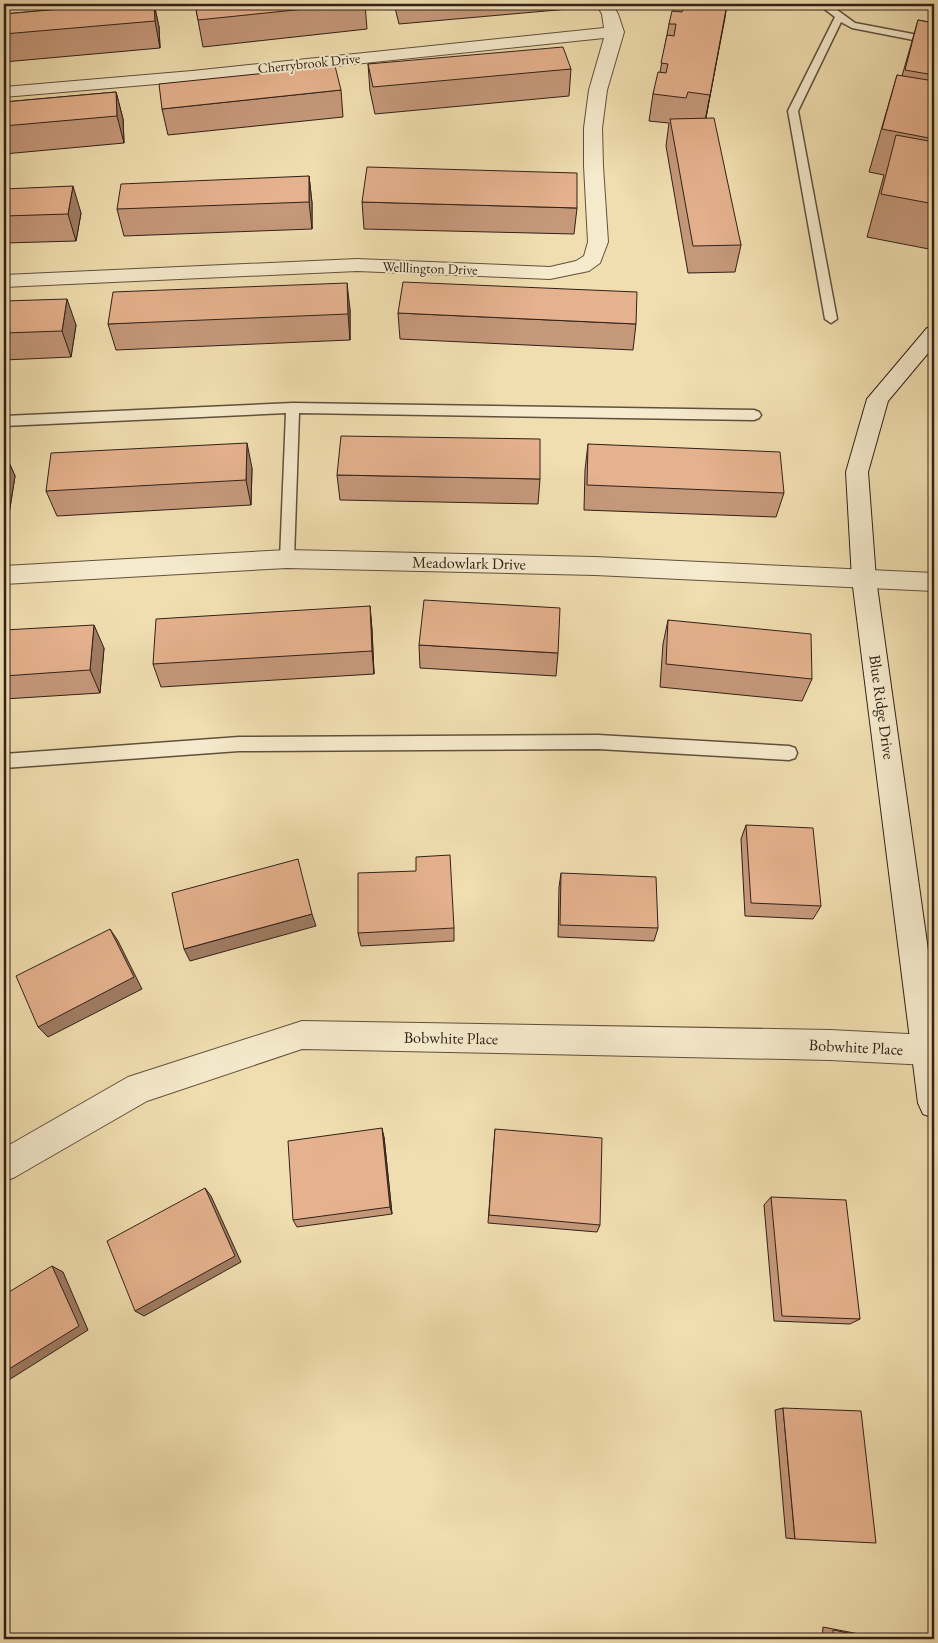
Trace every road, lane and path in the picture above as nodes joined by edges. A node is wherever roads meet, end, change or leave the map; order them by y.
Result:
1 (604, 4) edge
2 (824, 4) edge
3 (842, 17) junction
4 (615, 32) junction
5 (934, 41) edge
6 (4, 92) edge
7 (4, 281) edge
8 (831, 319) dead end
9 (934, 333) edge
10 (293, 408) junction
11 (754, 415) dead end
12 (4, 421) edge
13 (287, 559) junction
14 (4, 575) edge
15 (864, 578) junction
16 (934, 582) edge
17 (789, 753) dead end
18 (4, 761) edge
19 (928, 1050) junction
20 (934, 1103) edge
21 (4, 1166) edge

1 - 4 street
2 - 3 lane
3 - 5 lane
3 - 8 lane
4 - 6 street, Cherrybrook Drive
4 - 7 street, Welllington Drive
9 - 15 street, Blue Ridge Drive
10 - 11 lane
10 - 12 lane
10 - 13 lane
13 - 14 street, Meadowlark Drive
13 - 15 street, Meadowlark Drive
15 - 16 street, Meadowlark Drive
15 - 19 street, Blue Ridge Drive
17 - 18 lane
19 - 20 street, Blue Ridge Drive
19 - 21 street, Bobwhite Place

